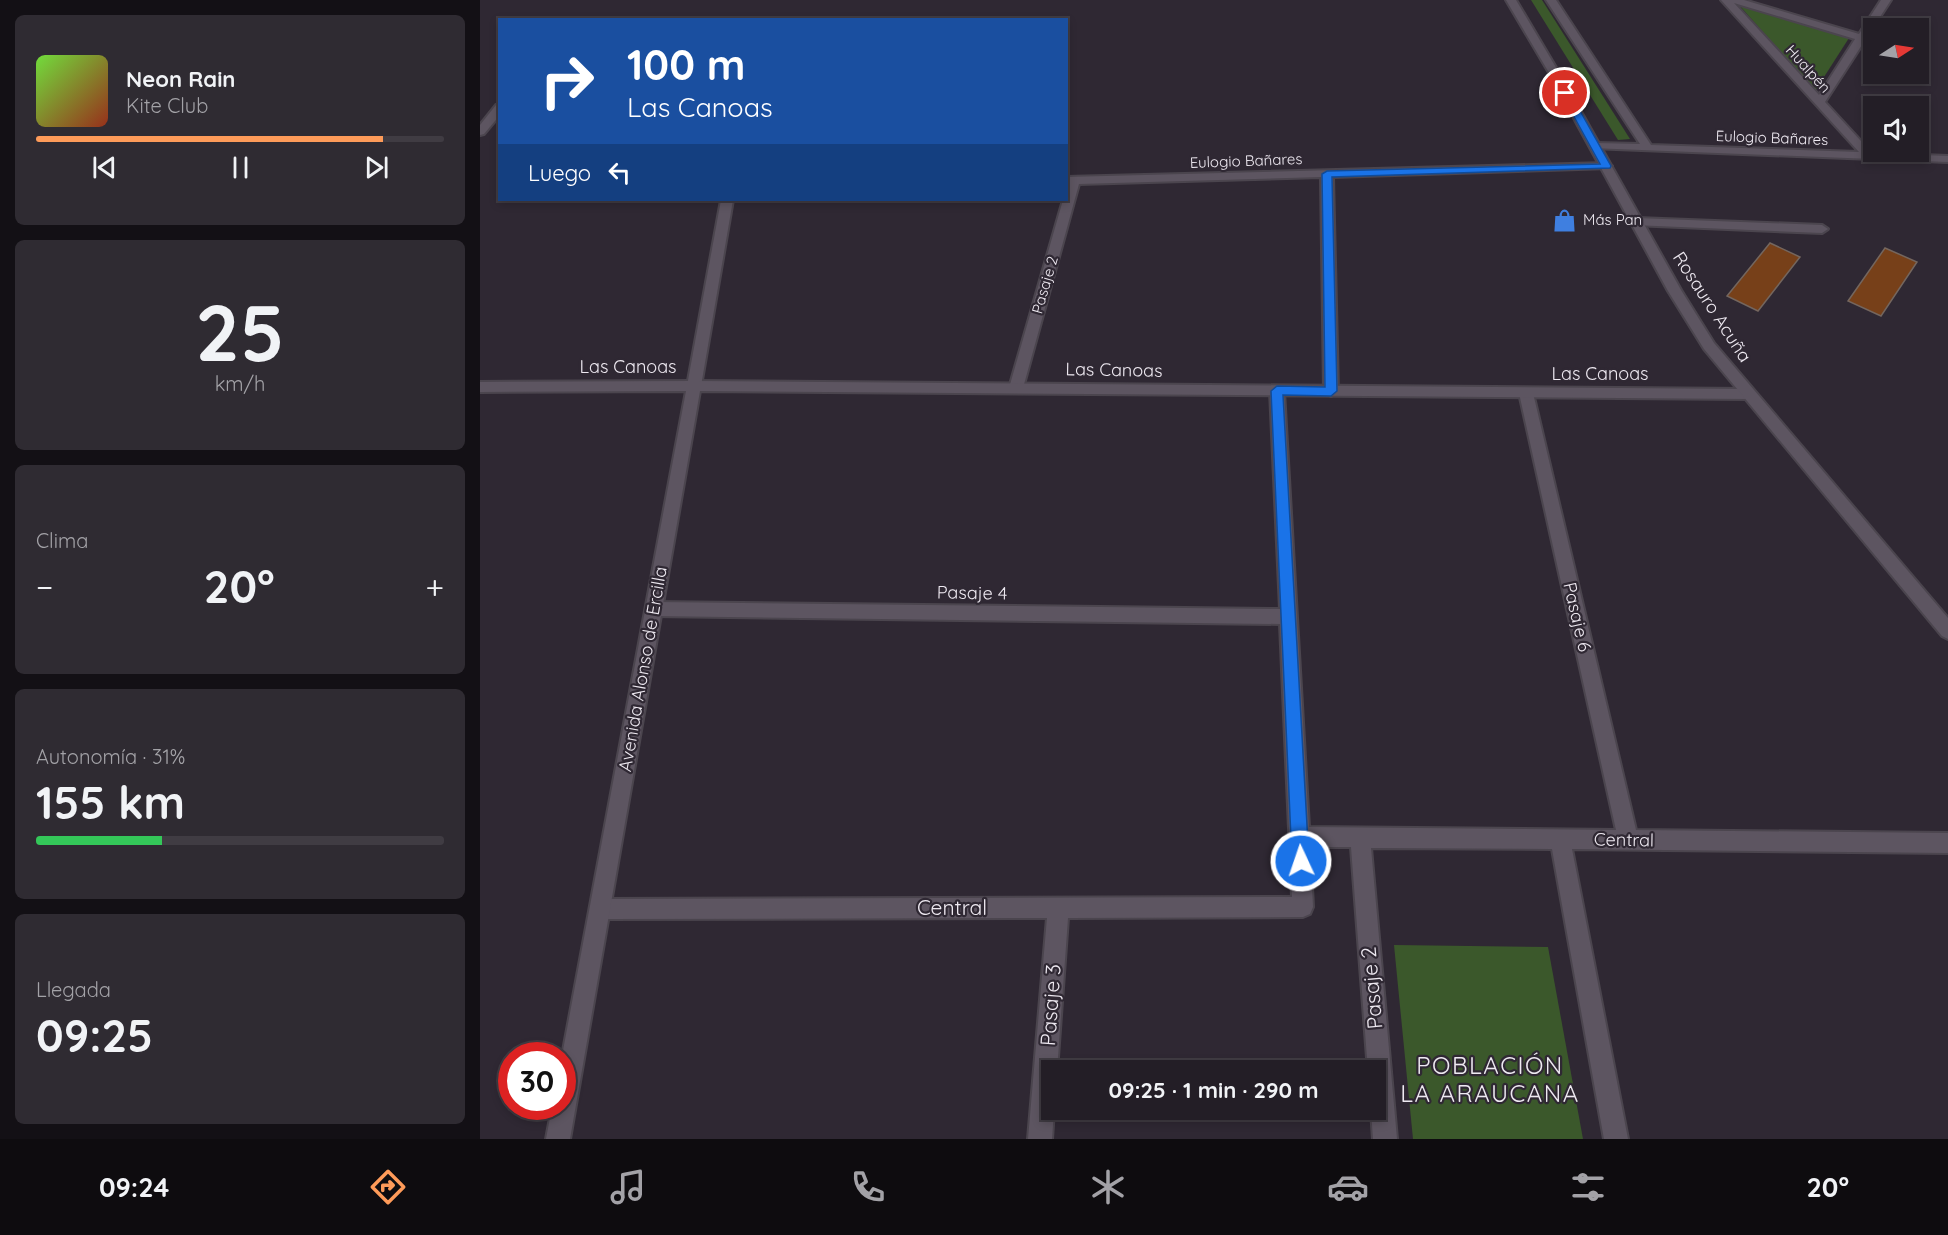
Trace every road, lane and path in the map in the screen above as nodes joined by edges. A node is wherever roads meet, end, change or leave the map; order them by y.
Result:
1 (1511, 0) edge
2 (1551, 0) edge
3 (1726, 0) edge
4 (1734, 0) edge
5 (1886, 0) edge
6 (1861, 38) junction
7 (1819, 103) junction
8 (498, 109) edge
9 (480, 132) edge
10 (1595, 146) junction
11 (1648, 148) junction
12 (1863, 150) edge
13 (1863, 156) edge
14 (1929, 158) edge
15 (1948, 159) edge
16 (1606, 166) junction
17 (1327, 174) junction
18 (1070, 181) edge
19 (727, 201) edge
20 (1065, 201) edge
21 (1637, 222) junction
22 (1822, 229) dead end
23 (694, 386) junction
24 (480, 387) edge
25 (1016, 388) junction
26 (1277, 391) junction
27 (1331, 391) junction
28 (1526, 393) junction
29 (1748, 394) junction
30 (654, 609) junction
31 (1289, 617) junction
32 (1948, 631) edge
33 (1299, 837) junction
34 (1360, 838) junction
35 (1560, 840) junction
36 (1628, 840) junction
37 (1948, 843) edge
38 (1059, 908) junction
39 (600, 909) junction
40 (558, 1139) edge
41 (1040, 1139) edge
42 (1384, 1139) edge
43 (1616, 1139) edge

1 - 10 street, Rosauro Acuña
2 - 11 street
3 - 7 street, Hualpén
4 - 6 street
5 - 6 street
6 - 7 street
7 - 12 street, Hualpén
8 - 9 street
10 - 11 street, Eulogio Bañares
10 - 16 street, Rosauro Acuña
11 - 13 street, Eulogio Bañares
14 - 15 street, Eulogio Bañares
16 - 17 street, Eulogio Bañares
16 - 21 street, Rosauro Acuña
17 - 18 street, Eulogio Bañares
17 - 27 street
19 - 23 street, Avenida Alonso de Ercilla
20 - 25 street, Pasaje 2
21 - 22 street
21 - 29 street, Rosauro Acuña
23 - 24 street, Las Canoas
23 - 25 street, Las Canoas
23 - 30 street, Avenida Alonso de Ercilla
25 - 26 street, Las Canoas
26 - 27 street, Las Canoas
26 - 31 street
27 - 28 street, Las Canoas
28 - 29 street, Las Canoas
28 - 36 street, Pasaje 6
29 - 32 street, Rosauro Acuña
30 - 31 street, Pasaje 4
30 - 39 street, Avenida Alonso de Ercilla
31 - 33 street
33 - 34 street, Central
33 - 38 street, Central
34 - 35 street, Central
34 - 42 street, Pasaje 2
35 - 36 street, Central
35 - 43 street
36 - 37 street, Central
38 - 39 street, Central
38 - 41 street, Pasaje 3
39 - 40 street, Avenida Alonso de Ercilla

